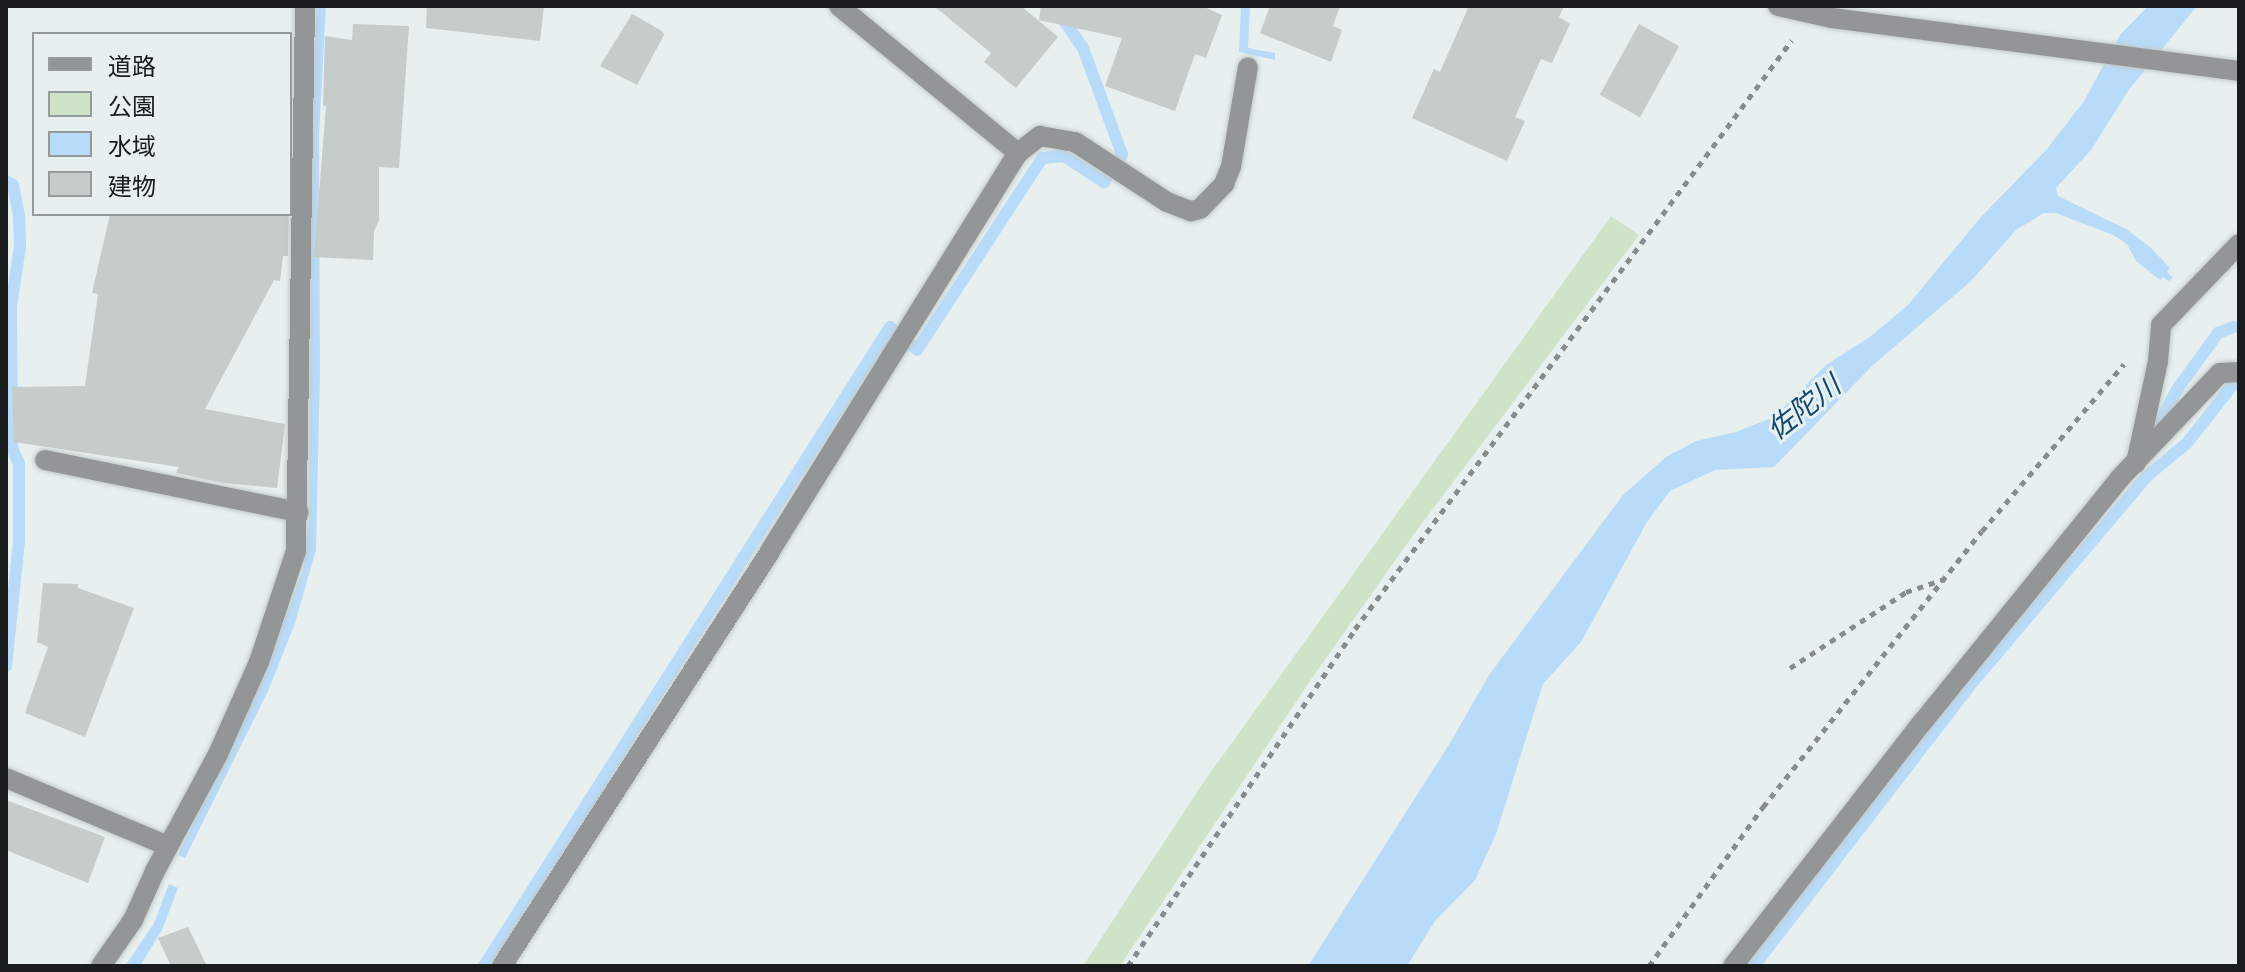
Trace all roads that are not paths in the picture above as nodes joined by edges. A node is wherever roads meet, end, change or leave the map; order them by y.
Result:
1 (305, 6) edge
2 (839, 6) edge
3 (1778, 6) edge
4 (1822, 13) edge
5 (1248, 67) dead end
6 (2239, 71) edge
7 (1018, 153) junction
8 (2239, 244) edge
9 (2239, 372) edge
10 (45, 460) dead end
11 (2136, 463) junction
12 (299, 512) junction
13 (6, 778) edge
14 (168, 846) junction
15 (101, 966) edge
16 (502, 966) edge
17 (1733, 966) edge

1 - 12 street
2 - 7 street
3 - 4 street
4 - 6 street
5 - 7 street
7 - 16 street
8 - 11 street
9 - 11 street
10 - 12 street
11 - 17 street
12 - 14 street
13 - 14 street
14 - 15 street

